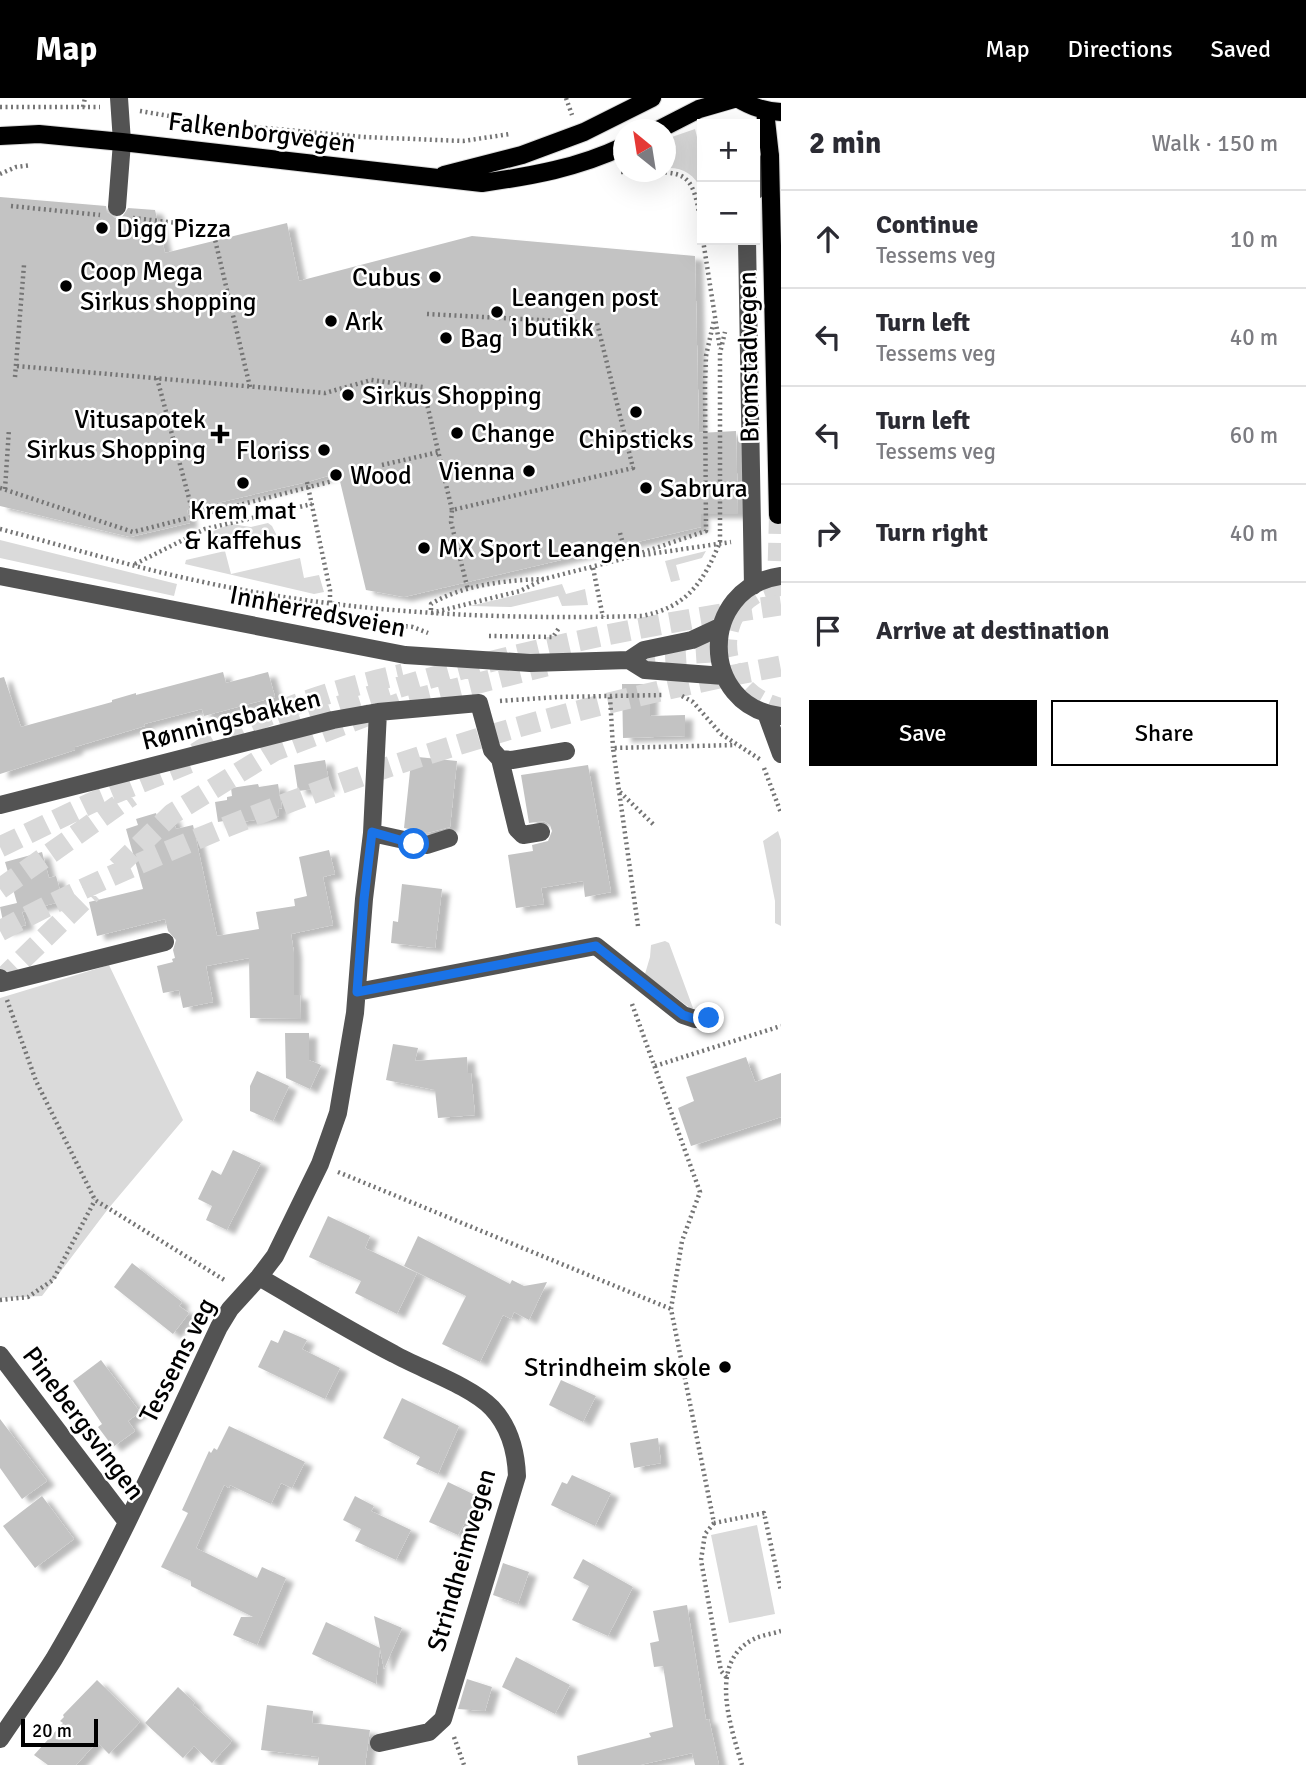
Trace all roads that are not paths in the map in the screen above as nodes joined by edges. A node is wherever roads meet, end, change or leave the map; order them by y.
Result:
1 (119, 98) edge
2 (652, 98) edge
3 (737, 98) edge
4 (773, 111) edge
5 (676, 121) edge
6 (1, 137) edge
7 (122, 142) junction
8 (613, 151) edge
9 (770, 156) junction
10 (430, 179) junction
11 (759, 182) edge
12 (114, 213) road end
13 (747, 245) edge
14 (778, 515) dead end
15 (0, 576) edge
16 (781, 576) edge
17 (752, 586) junction
18 (720, 627) junction
19 (629, 660) junction
20 (724, 676) junction
21 (378, 712) junction
22 (773, 715) edge
23 (566, 751) dead end
24 (781, 754) edge
25 (500, 759) junction
26 (0, 805) edge
27 (372, 832) junction
28 (541, 832) dead end
29 (449, 838) dead end
30 (165, 942) dead end
31 (0, 982) edge
32 (357, 992) junction
33 (709, 1018) dead end
34 (259, 1277) junction
35 (0, 1355) edge
36 (127, 1522) junction
37 (0, 1739) edge
38 (379, 1743) dead end

1 - 7 street
2 - 10 main road, Falkenborgvegen
3 - 4 main road
3 - 5 main road
4 - 9 main road, Bromstadvegen
6 - 7 main road, Falkenborgvegen
7 - 10 main road, Falkenborgvegen
7 - 12 street
8 - 10 main road, Falkenborgvegen
9 - 11 street, Bromstadvegen
9 - 14 main road, Bromstadvegen
13 - 17 street, Bromstadvegen
15 - 19 street, Innherredsveien
16 - 17 street
17 - 18 street
18 - 19 street, Innherredsveien
18 - 20 street
19 - 20 street, Innherredsveien
20 - 22 street
21 - 25 street, Rønningsbakken
21 - 26 street, Rønningsbakken
21 - 27 street, Tessems veg
22 - 24 street
23 - 25 street
25 - 28 street
27 - 29 street
27 - 32 street, Tessems veg
30 - 31 street
32 - 33 street
32 - 34 street, Tessems veg
34 - 36 street, Tessems veg
34 - 38 street, Strindheimvegen
35 - 36 street, Pinebergsvingen
36 - 37 street, Tessems veg

